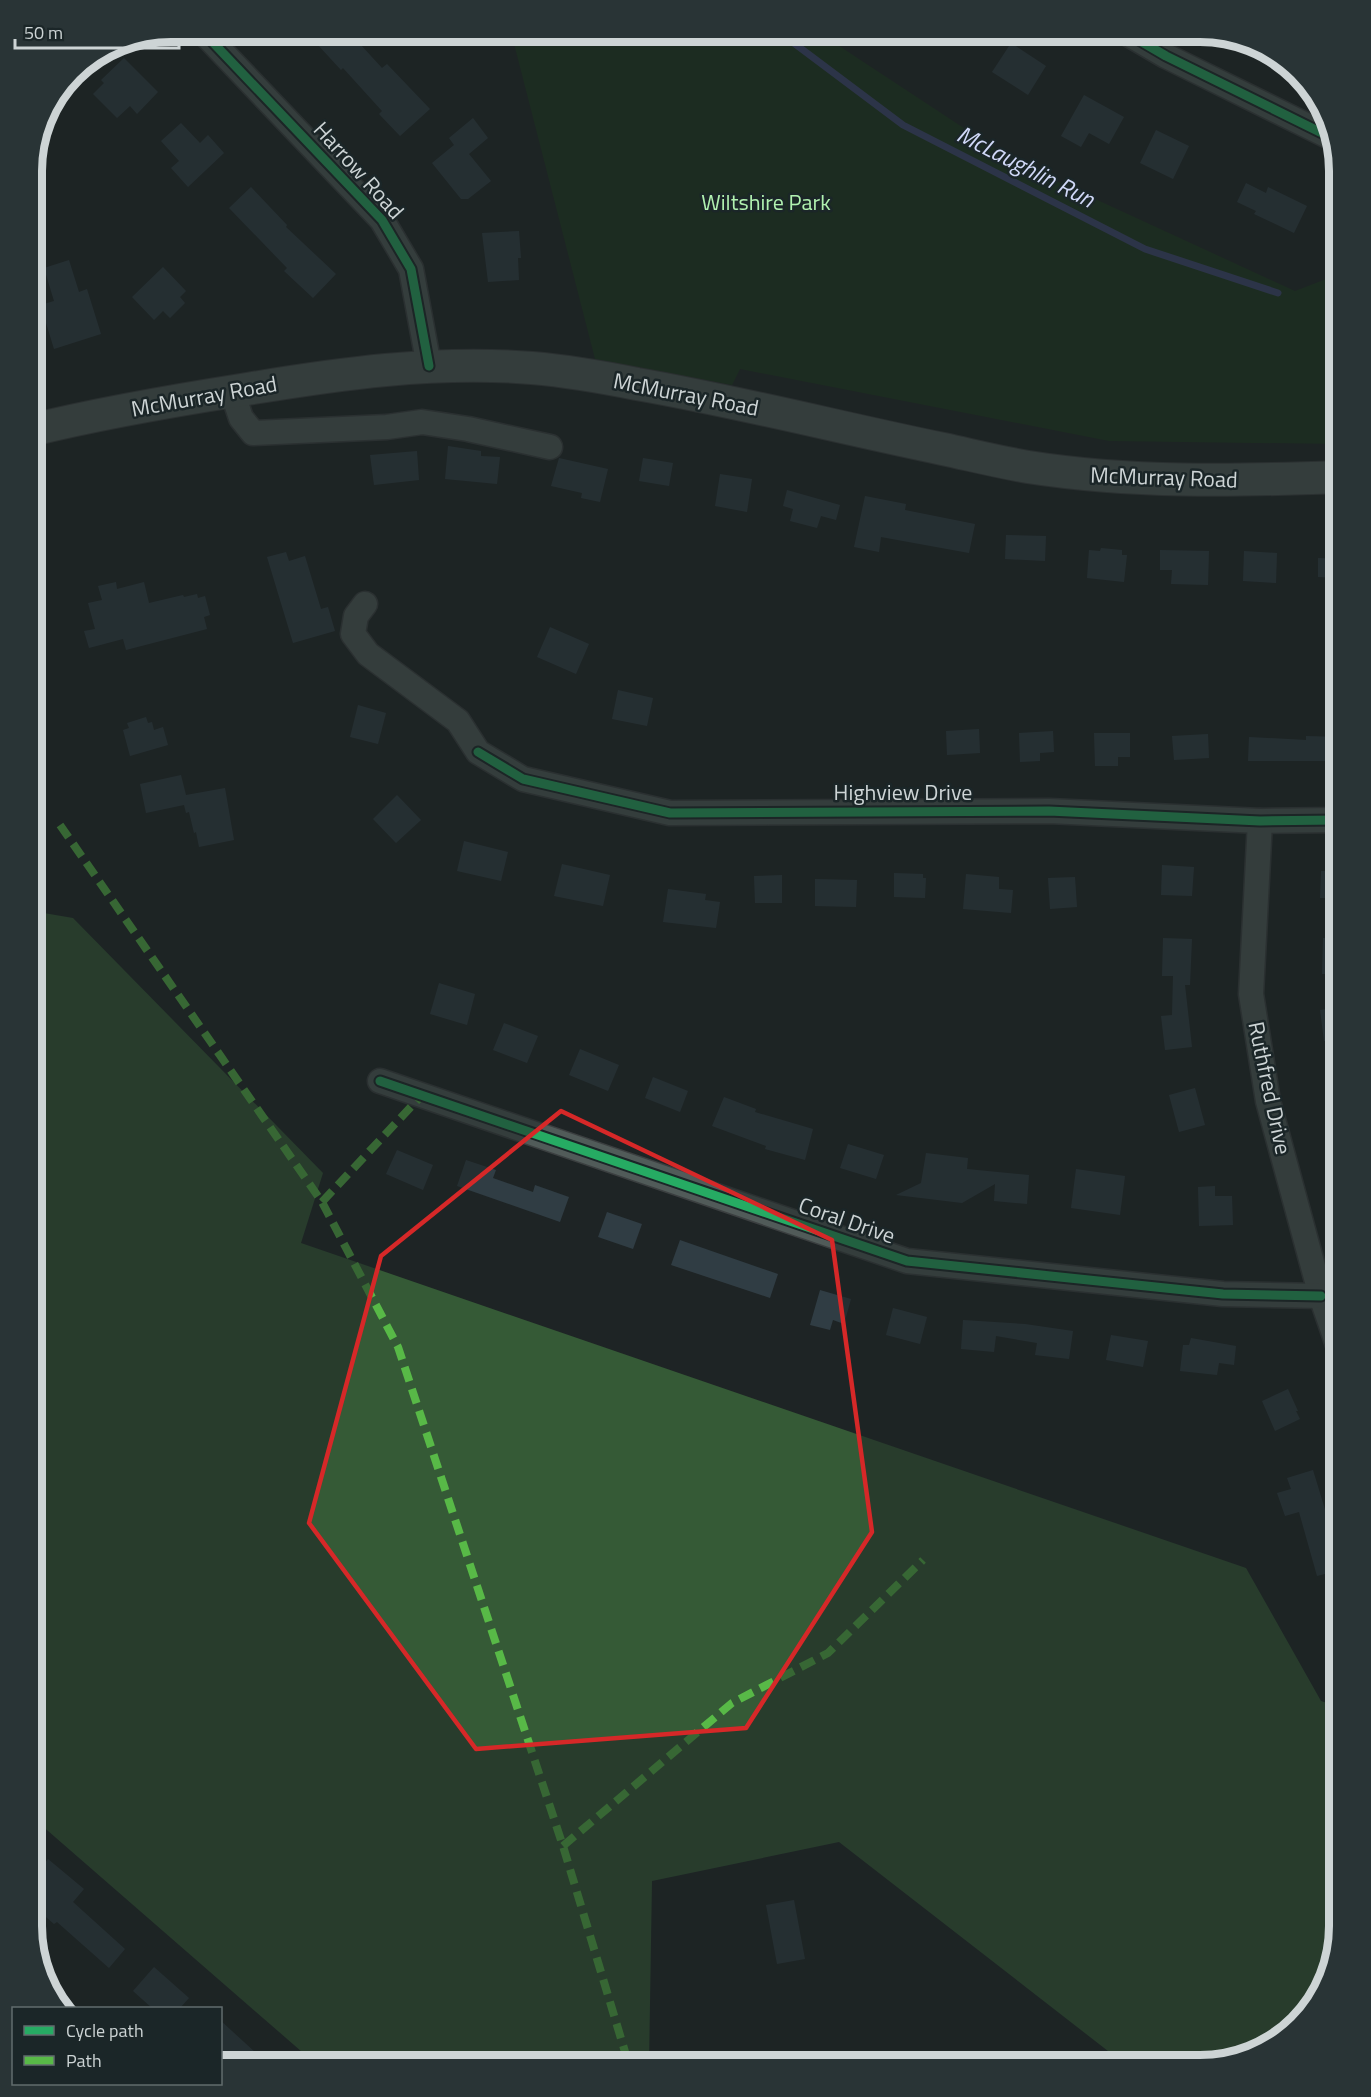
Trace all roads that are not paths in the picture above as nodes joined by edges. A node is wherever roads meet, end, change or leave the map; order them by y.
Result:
1 (213, 42) edge
2 (1142, 42) edge
3 (1324, 134) edge
4 (429, 366) junction
5 (232, 391) junction
6 (42, 428) edge
7 (550, 447) dead end
8 (1329, 477) edge
9 (365, 604) dead end
10 (1260, 820) junction
11 (1329, 820) edge
12 (380, 1081) dead end
13 (1321, 1296) junction
14 (1329, 1318) edge

1 - 4 street, Harrow Road
2 - 3 street
4 - 5 main road, McMurray Road
4 - 8 main road, McMurray Road
5 - 6 main road, McMurray Road
5 - 7 street
9 - 10 street, Highview Drive
10 - 11 street, Highview Drive
10 - 13 street, Ruthfred Drive
12 - 13 street, Coral Drive
13 - 14 street, Ruthfred Drive

